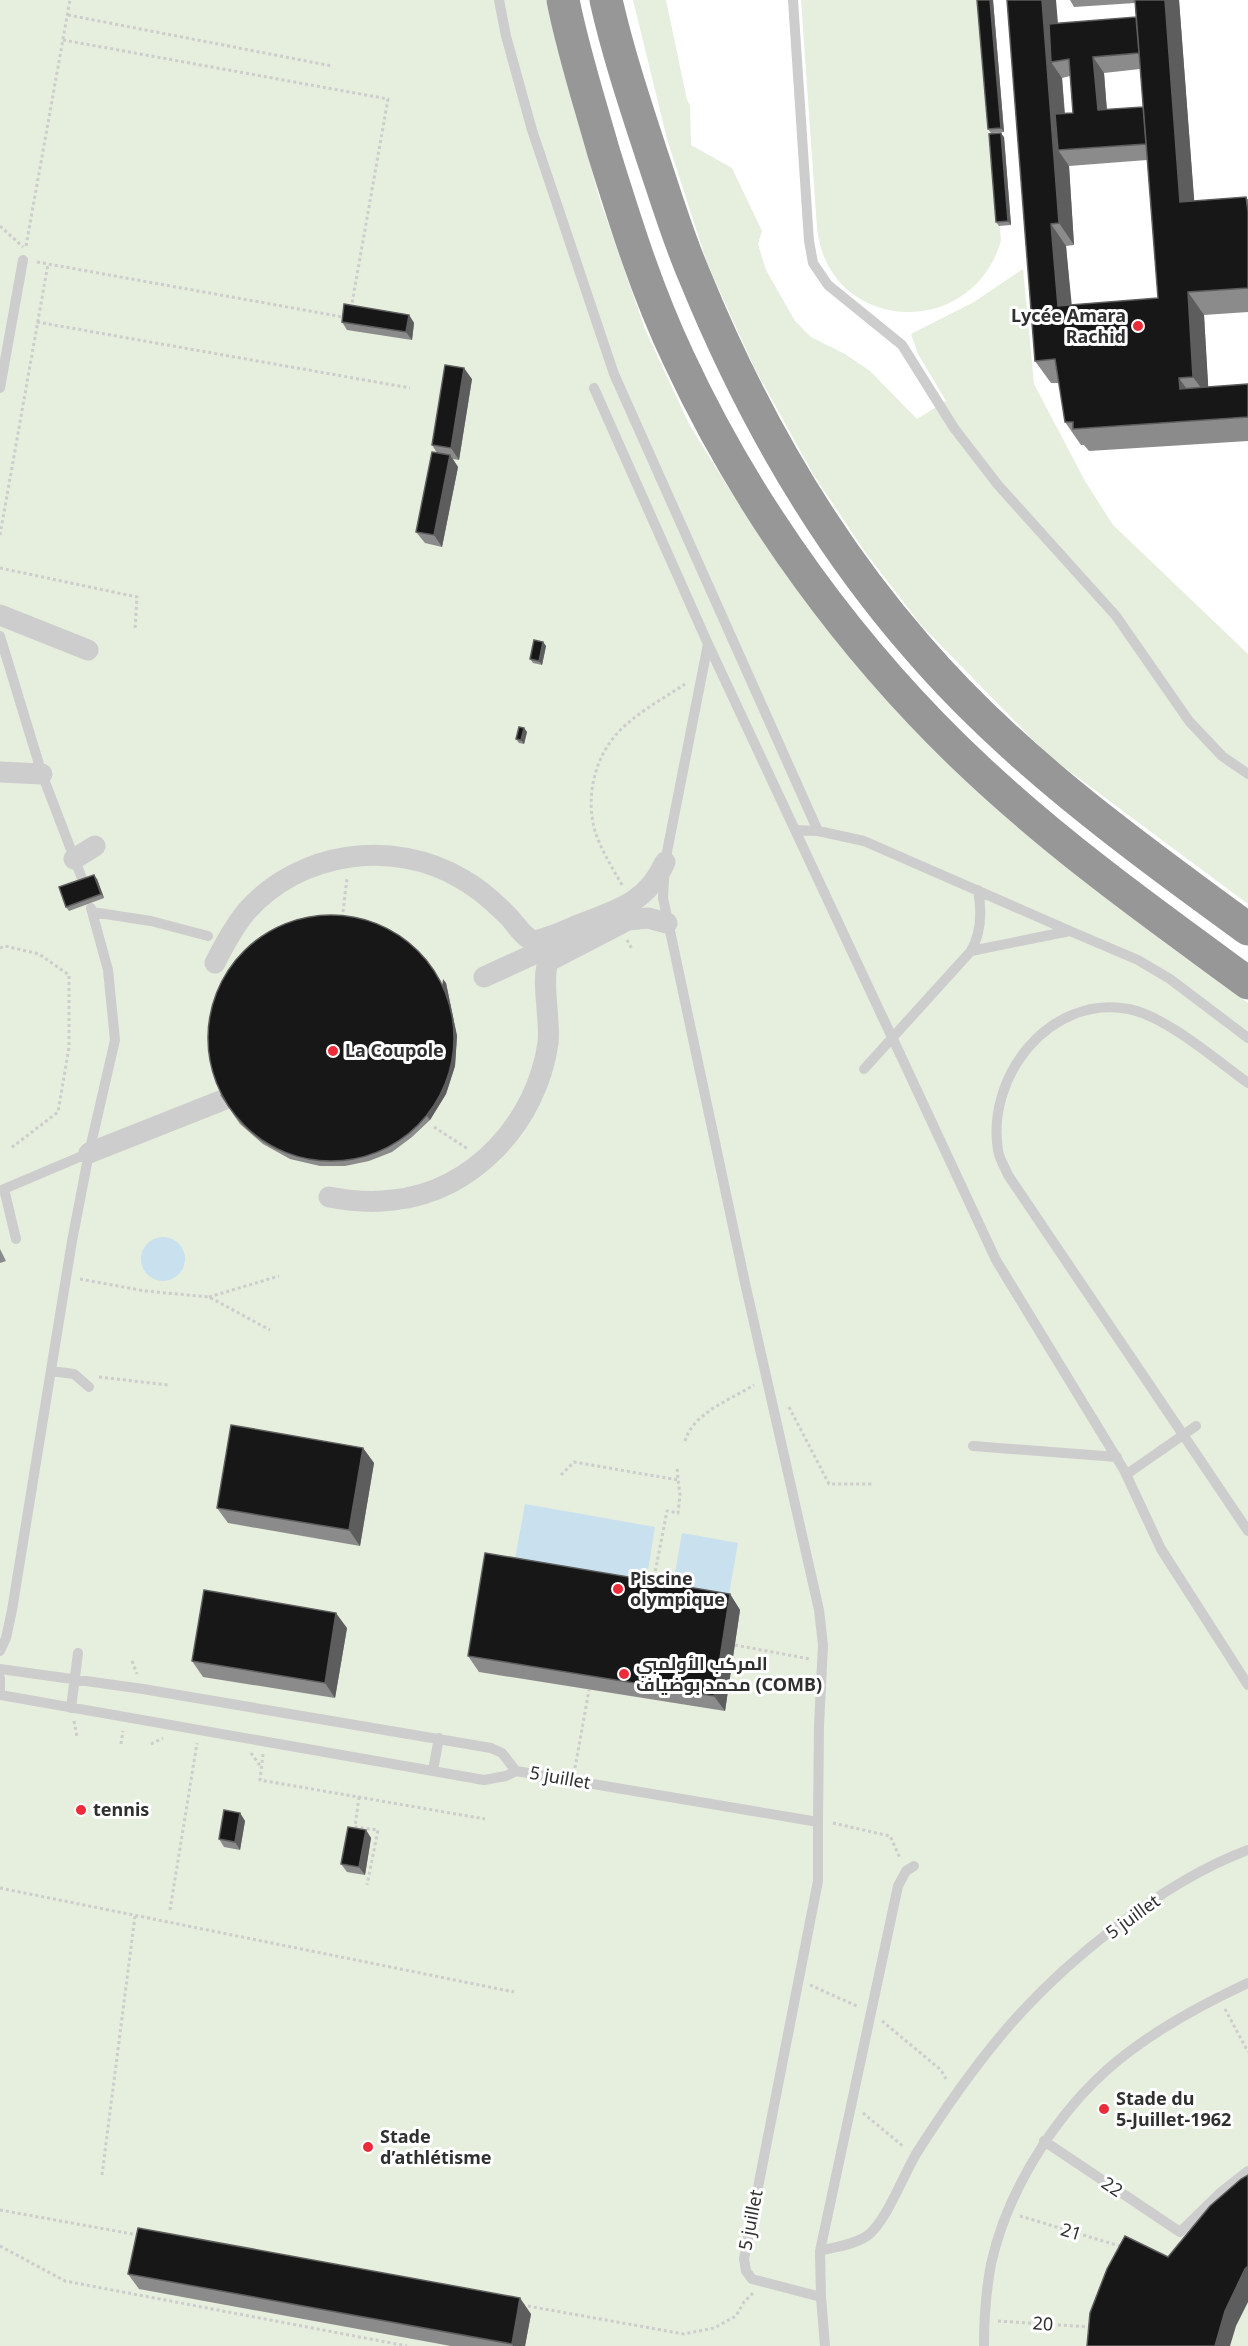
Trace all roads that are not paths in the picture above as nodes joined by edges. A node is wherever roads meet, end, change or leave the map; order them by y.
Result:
1 (499, 0) edge
2 (563, 0) edge
3 (606, 0) edge
4 (793, 0) edge
5 (23, 260) road end
6 (0, 388) edge
7 (594, 388) dead end
8 (0, 615) edge
9 (0, 636) edge
10 (708, 644) junction
11 (88, 650) dead end
12 (0, 772) edge
13 (42, 774) junction
14 (1248, 774) edge
15 (795, 830) junction
16 (818, 831) junction
17 (95, 846) dead end
18 (74, 859) junction
19 (665, 862) junction
20 (83, 881) edge
21 (978, 890) junction
22 (666, 923) junction
23 (1248, 929) edge
24 (1070, 931) junction
25 (586, 932) junction
26 (208, 936) dead end
27 (971, 951) junction
28 (215, 963) dead end
29 (484, 977) dead end
30 (1248, 983) edge
31 (1248, 1038) edge
32 (864, 1070) dead end
33 (1248, 1083) edge
34 (223, 1100) edge
35 (89, 1153) junction
36 (2, 1186) edge
37 (329, 1197) dead end
38 (16, 1239) dead end
39 (51, 1371) junction
40 (89, 1388) dead end
41 (1196, 1426) dead end
42 (973, 1446) dead end
43 (1116, 1457) junction
44 (1127, 1474) junction
45 (1248, 1531) edge
46 (0, 1651) edge
47 (78, 1653) dead end
48 (0, 1669) edge
49 (0, 1678) edge
50 (75, 1680) junction
51 (1248, 1685) edge
52 (0, 1693) edge
53 (71, 1708) junction
54 (439, 1738) junction
55 (433, 1770) junction
56 (516, 1771) junction
57 (818, 1822) junction
58 (1248, 1850) edge
59 (910, 1868) road end
60 (1248, 1983) edge
61 (1044, 2142) junction
62 (1248, 2171) edge
63 (820, 2251) junction
64 (821, 2297) junction
65 (825, 2346) edge
66 (984, 2346) edge

1 - 16 lane
2 - 30 highway
3 - 23 highway
4 - 14 lane
5 - 6 lane
7 - 10 lane
8 - 11 street
9 - 13 lane
10 - 15 lane
10 - 19 lane
12 - 13 street
13 - 18 lane
15 - 16 lane
15 - 43 lane, bridge
16 - 21 lane
17 - 18 street
18 - 20 lane
19 - 22 lane
19 - 25 street
21 - 24 lane
21 - 27 lane
22 - 25 street
22 - 57 lane
24 - 27 lane
24 - 31 lane
25 - 28 street
25 - 29 street
25 - 37 street
26 - 35 lane
27 - 32 lane
33 - 45 lane
34 - 35 street
35 - 36 lane
35 - 39 lane
36 - 38 lane
39 - 40 lane
39 - 46 lane
41 - 44 lane, bridge
42 - 43 lane
43 - 44 lane
44 - 51 lane
47 - 50 lane
48 - 50 lane
49 - 52 lane
50 - 53 lane
50 - 54 lane
52 - 53 lane
53 - 55 lane
54 - 55 lane
54 - 56 lane
55 - 56 lane
56 - 57 lane, 5 juillet
57 - 64 lane, 5 juillet
58 - 63 lane, 5 juillet
59 - 63 lane
60 - 61 lane
61 - 62 lane, 22
61 - 66 lane
63 - 64 lane
64 - 65 lane

